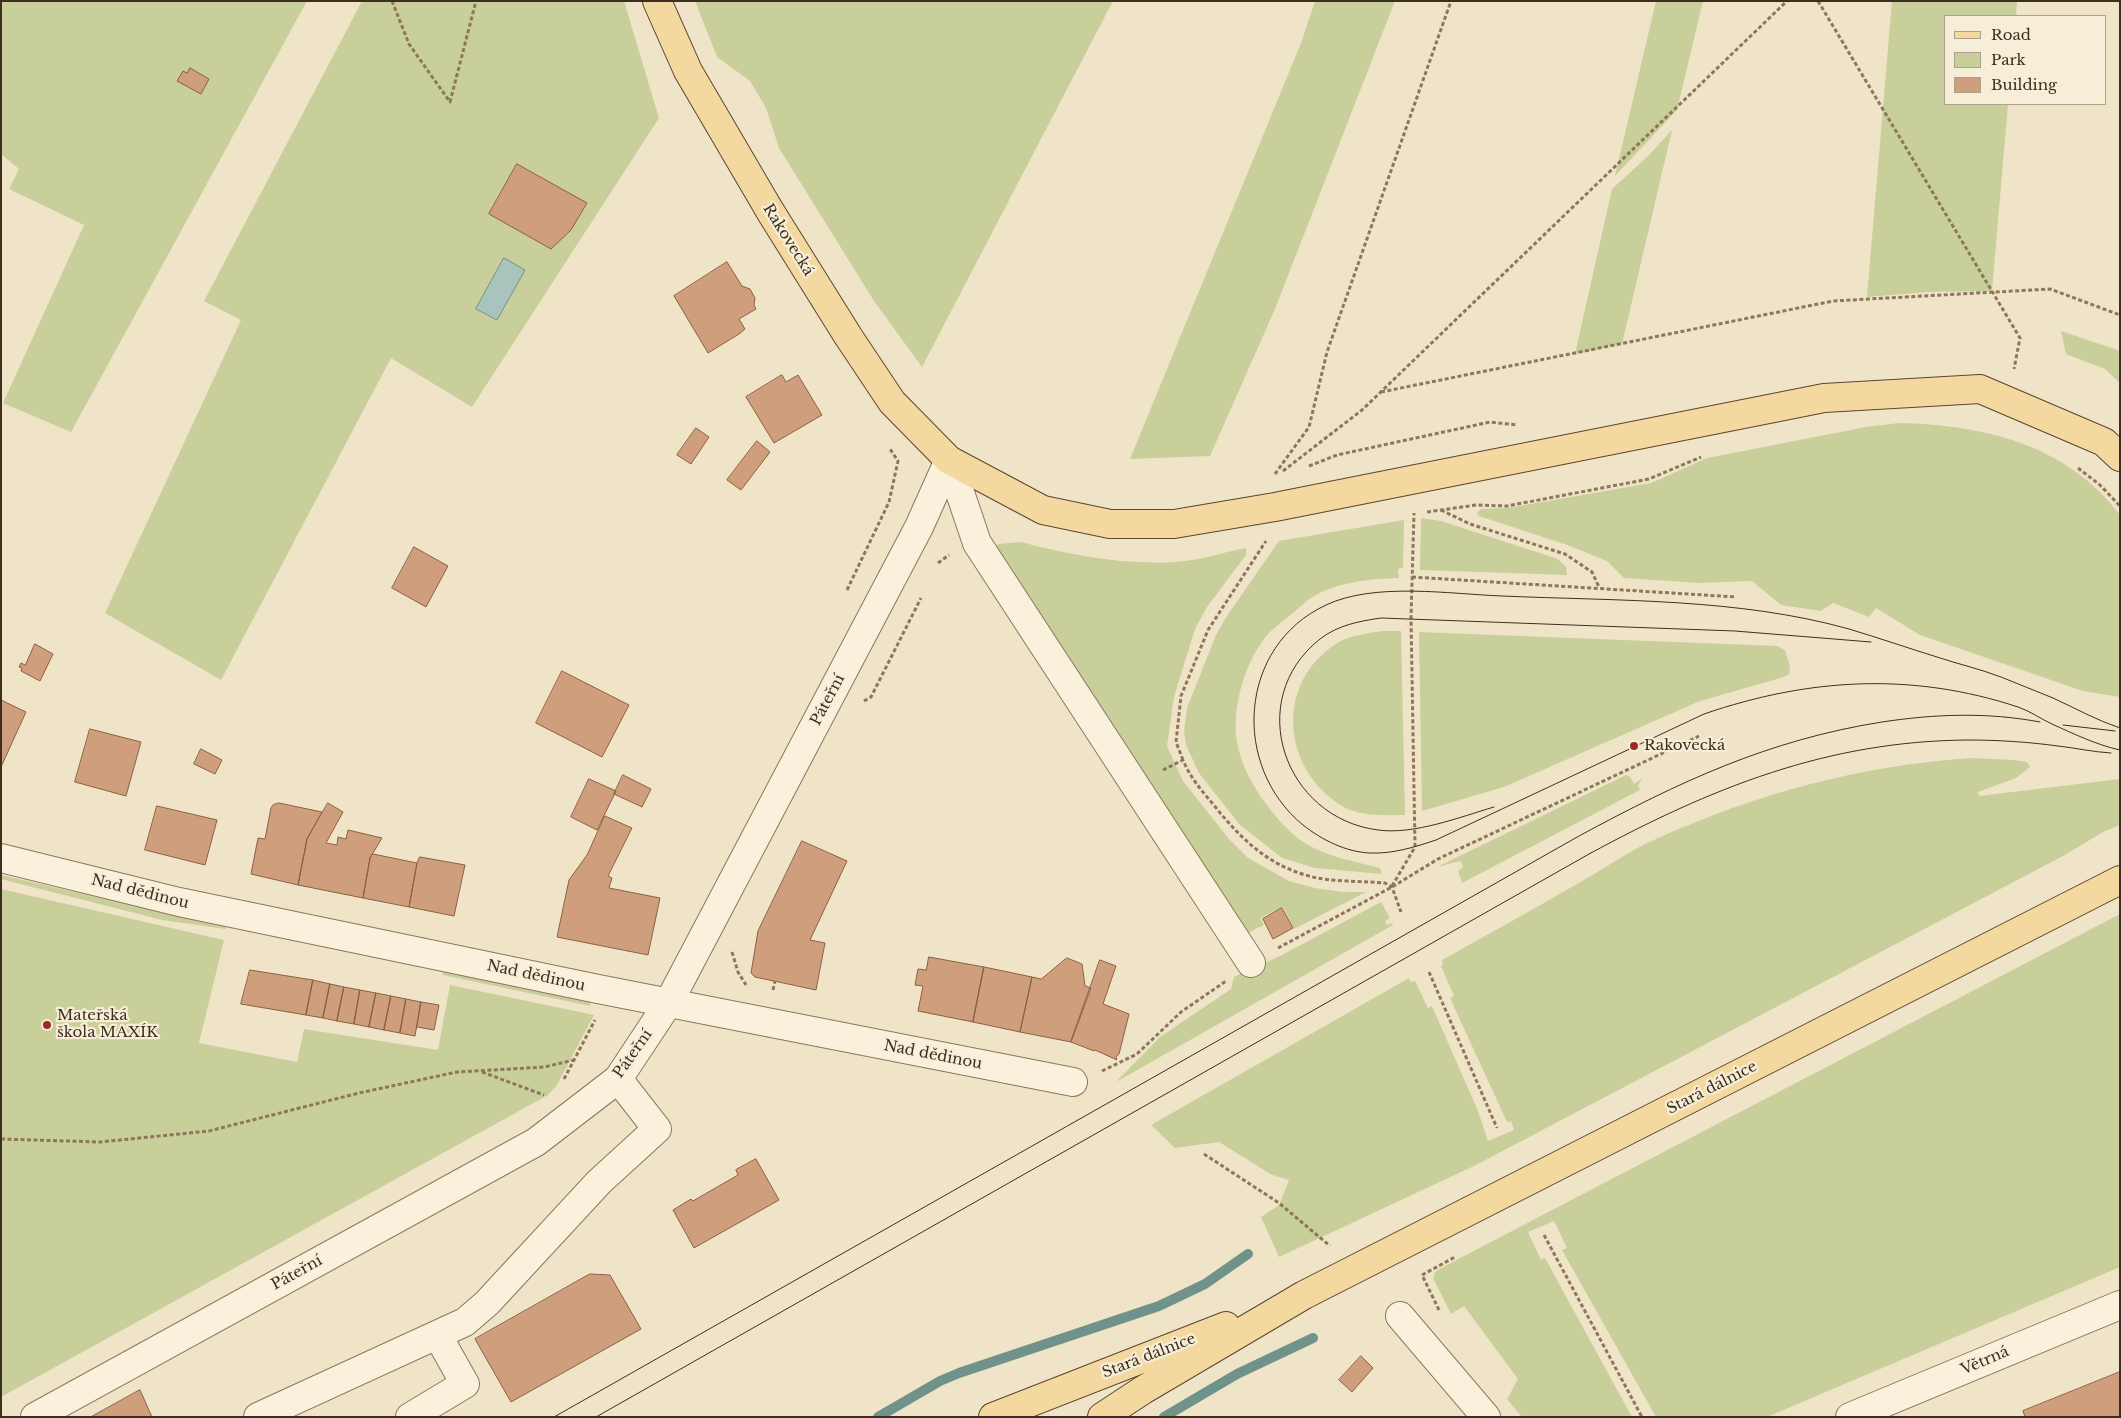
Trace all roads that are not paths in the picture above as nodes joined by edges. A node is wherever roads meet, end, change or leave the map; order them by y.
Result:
1 (657, 1) edge
2 (2120, 457) edge
3 (949, 460) junction
4 (1, 858) edge
5 (2120, 880) edge
6 (1251, 963) road end
7 (668, 1002) junction
8 (618, 1079) junction
9 (1073, 1082) road end
10 (1304, 1295) junction
11 (2120, 1305) edge
12 (1400, 1316) dead end
13 (438, 1336) junction
14 (35, 1417) edge
15 (258, 1417) edge
16 (410, 1417) edge
17 (993, 1417) edge
18 (1102, 1417) edge
19 (1486, 1417) edge
20 (1850, 1417) edge

1 - 3 main road, Rakovecká
2 - 3 main road, Rakovecká
3 - 6 street
3 - 7 street, Páteřní
4 - 7 street, Nad dědinou
5 - 10 main road, Stará dálnice
7 - 8 street, Páteřní
7 - 9 street, Nad dědinou
8 - 13 street
8 - 14 street, Páteřní
10 - 17 main road, Stará dálnice
10 - 18 main road, Stará dálnice
11 - 20 street, Větrná
12 - 19 street
13 - 15 street
13 - 16 street

